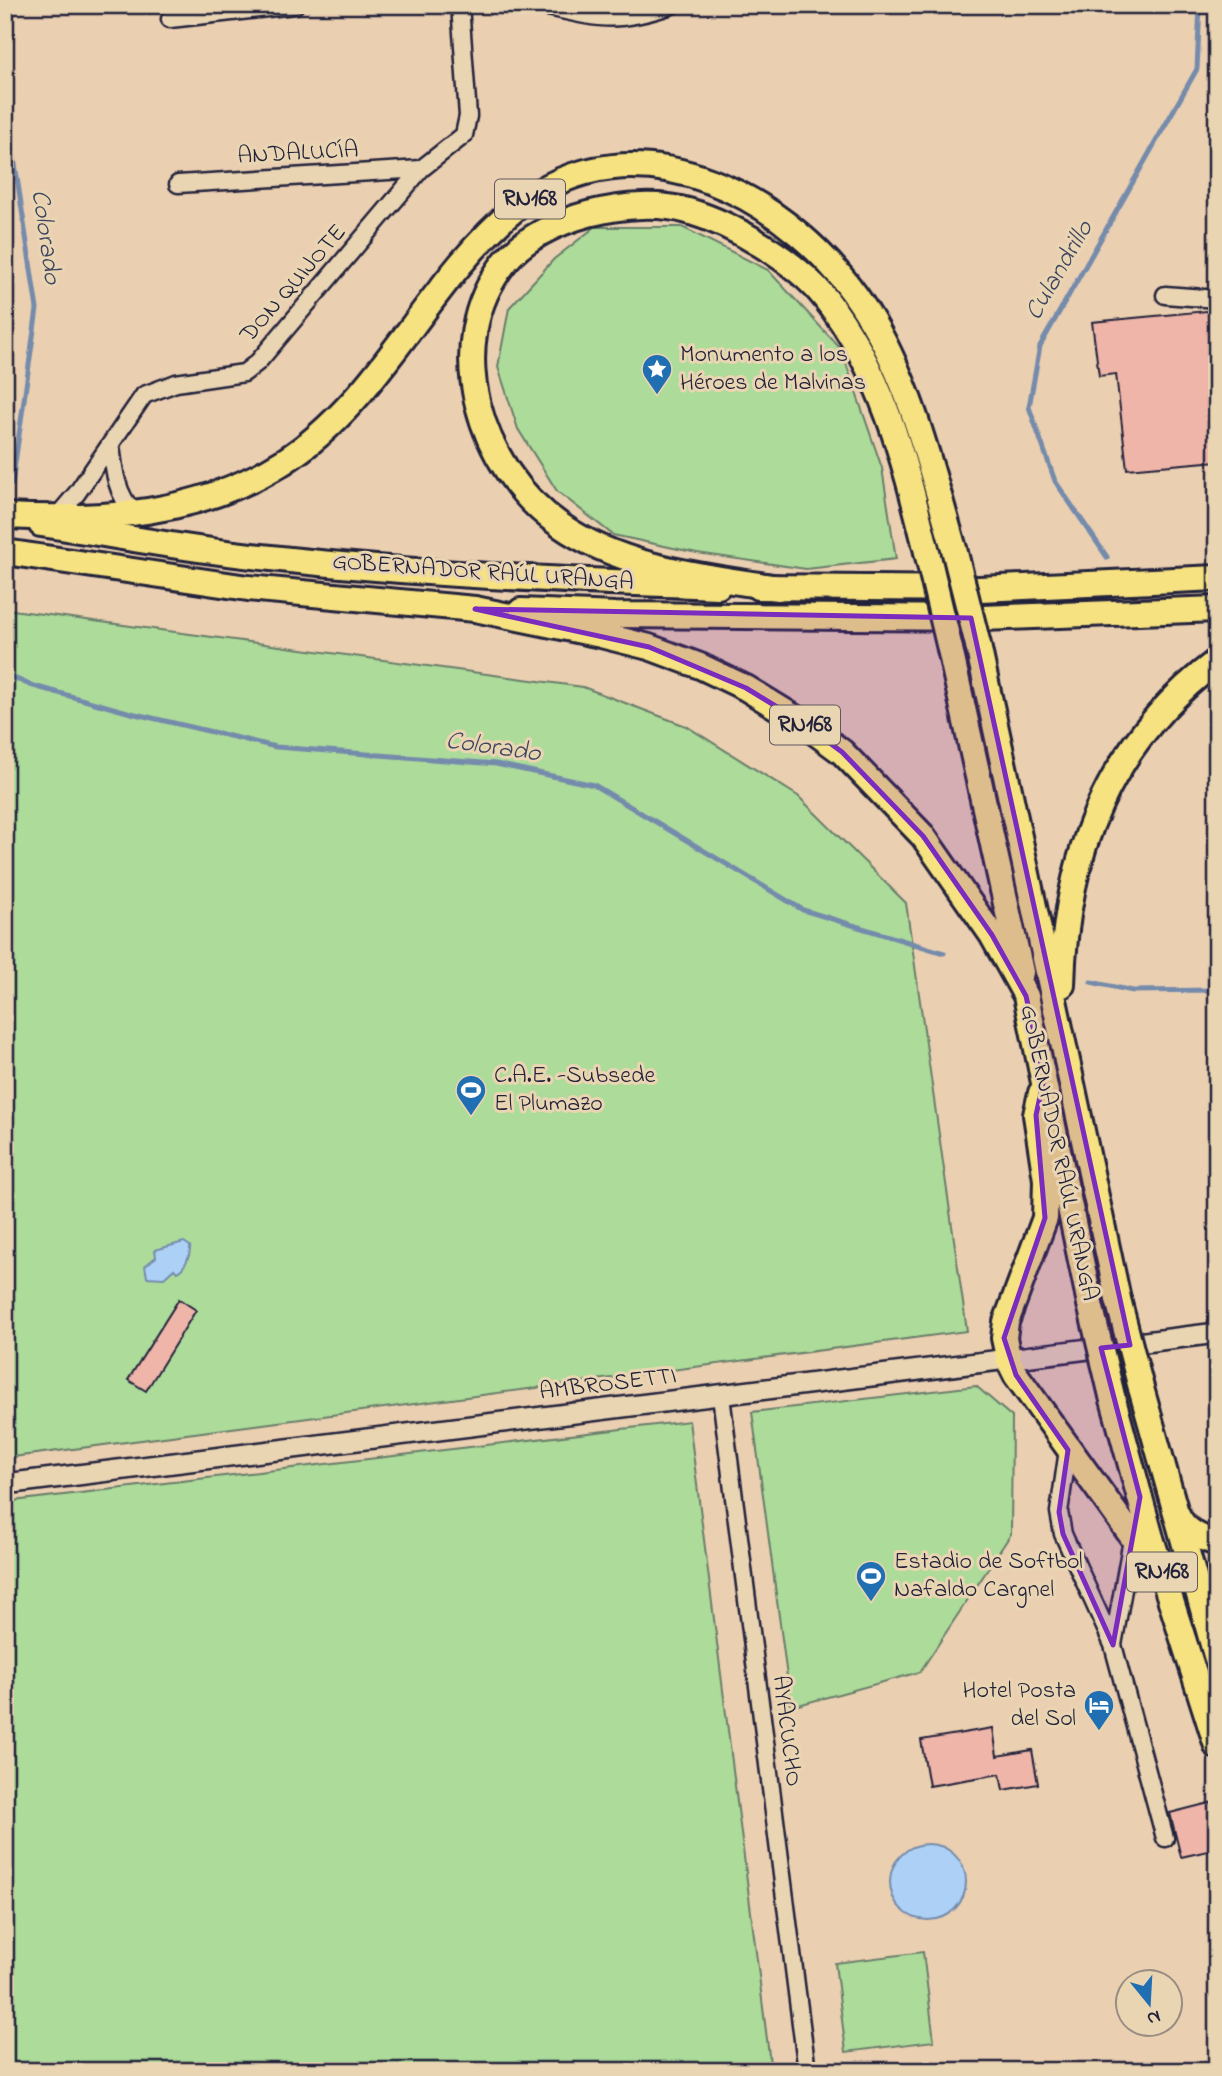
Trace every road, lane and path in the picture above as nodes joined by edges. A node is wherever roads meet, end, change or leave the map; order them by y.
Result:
1 (295, 5) edge
2 (460, 5) edge
3 (539, 5) edge
4 (672, 5) edge
5 (170, 19) dead end
6 (421, 169) junction
7 (178, 184) dead end
8 (1165, 295) dead end
9 (1217, 299) edge
10 (111, 445) junction
11 (134, 513) junction
12 (5, 518) edge
13 (55, 519) junction
14 (5, 552) edge
15 (1217, 578) edge
16 (778, 588) junction
17 (475, 609) junction
18 (1217, 609) edge
19 (1217, 660) edge
20 (1026, 996) junction
21 (1061, 1028) junction
22 (1044, 1078) junction
23 (1217, 1333) edge
24 (1009, 1361) junction
25 (721, 1396) junction
26 (1069, 1450) junction
27 (1165, 1482) junction
28 (5, 1485) edge
29 (1140, 1497) junction
30 (1132, 1537) junction
31 (1217, 1544) edge
32 (1165, 1582) junction
33 (1114, 1645) junction
34 (1217, 1659) edge
35 (1217, 1746) edge
36 (1165, 1838) dead end
37 (807, 2071) edge

1 - 5 street
2 - 6 street, DON QUIJOTE
3 - 4 street
6 - 7 street, ANDALUCÍA
6 - 10 street, DON QUIJOTE
8 - 9 street
10 - 11 street
10 - 13 street, DON QUIJOTE
11 - 13 main road, GOBERNADOR RAÚL URANGA / RN168
11 - 21 main road, GOBERNADOR RAÚL URANGA / RN168, bridge
12 - 13 main road, GOBERNADOR RAÚL URANGA / RN168
12 - 16 main road, GOBERNADOR RAÚL URANGA
14 - 17 main road, GOBERNADOR RAÚL URANGA / RN168
15 - 16 main road, GOBERNADOR RAÚL URANGA
16 - 20 main road, bridge
17 - 18 main road, GOBERNADOR RAÚL URANGA
17 - 20 main road, GOBERNADOR RAÚL URANGA / RN168
19 - 21 main road
20 - 22 main road, GOBERNADOR RAÚL URANGA / RN168
21 - 27 main road, GOBERNADOR RAÚL URANGA / RN168, bridge
22 - 24 main road
22 - 29 main road, GOBERNADOR RAÚL URANGA / RN168, bridge
23 - 24 street, AMBROSETTI
24 - 25 street, AMBROSETTI
24 - 26 main road
25 - 28 street, AMBROSETTI
25 - 37 street, AYACUCHO
26 - 30 main road
26 - 33 street
27 - 31 main road
27 - 34 main road, GOBERNADOR RAÚL URANGA / RN168
29 - 30 street
29 - 32 main road, GOBERNADOR RAÚL URANGA / RN168
30 - 32 main road
30 - 33 street
32 - 35 main road, GOBERNADOR RAÚL URANGA / RN168
33 - 36 street

